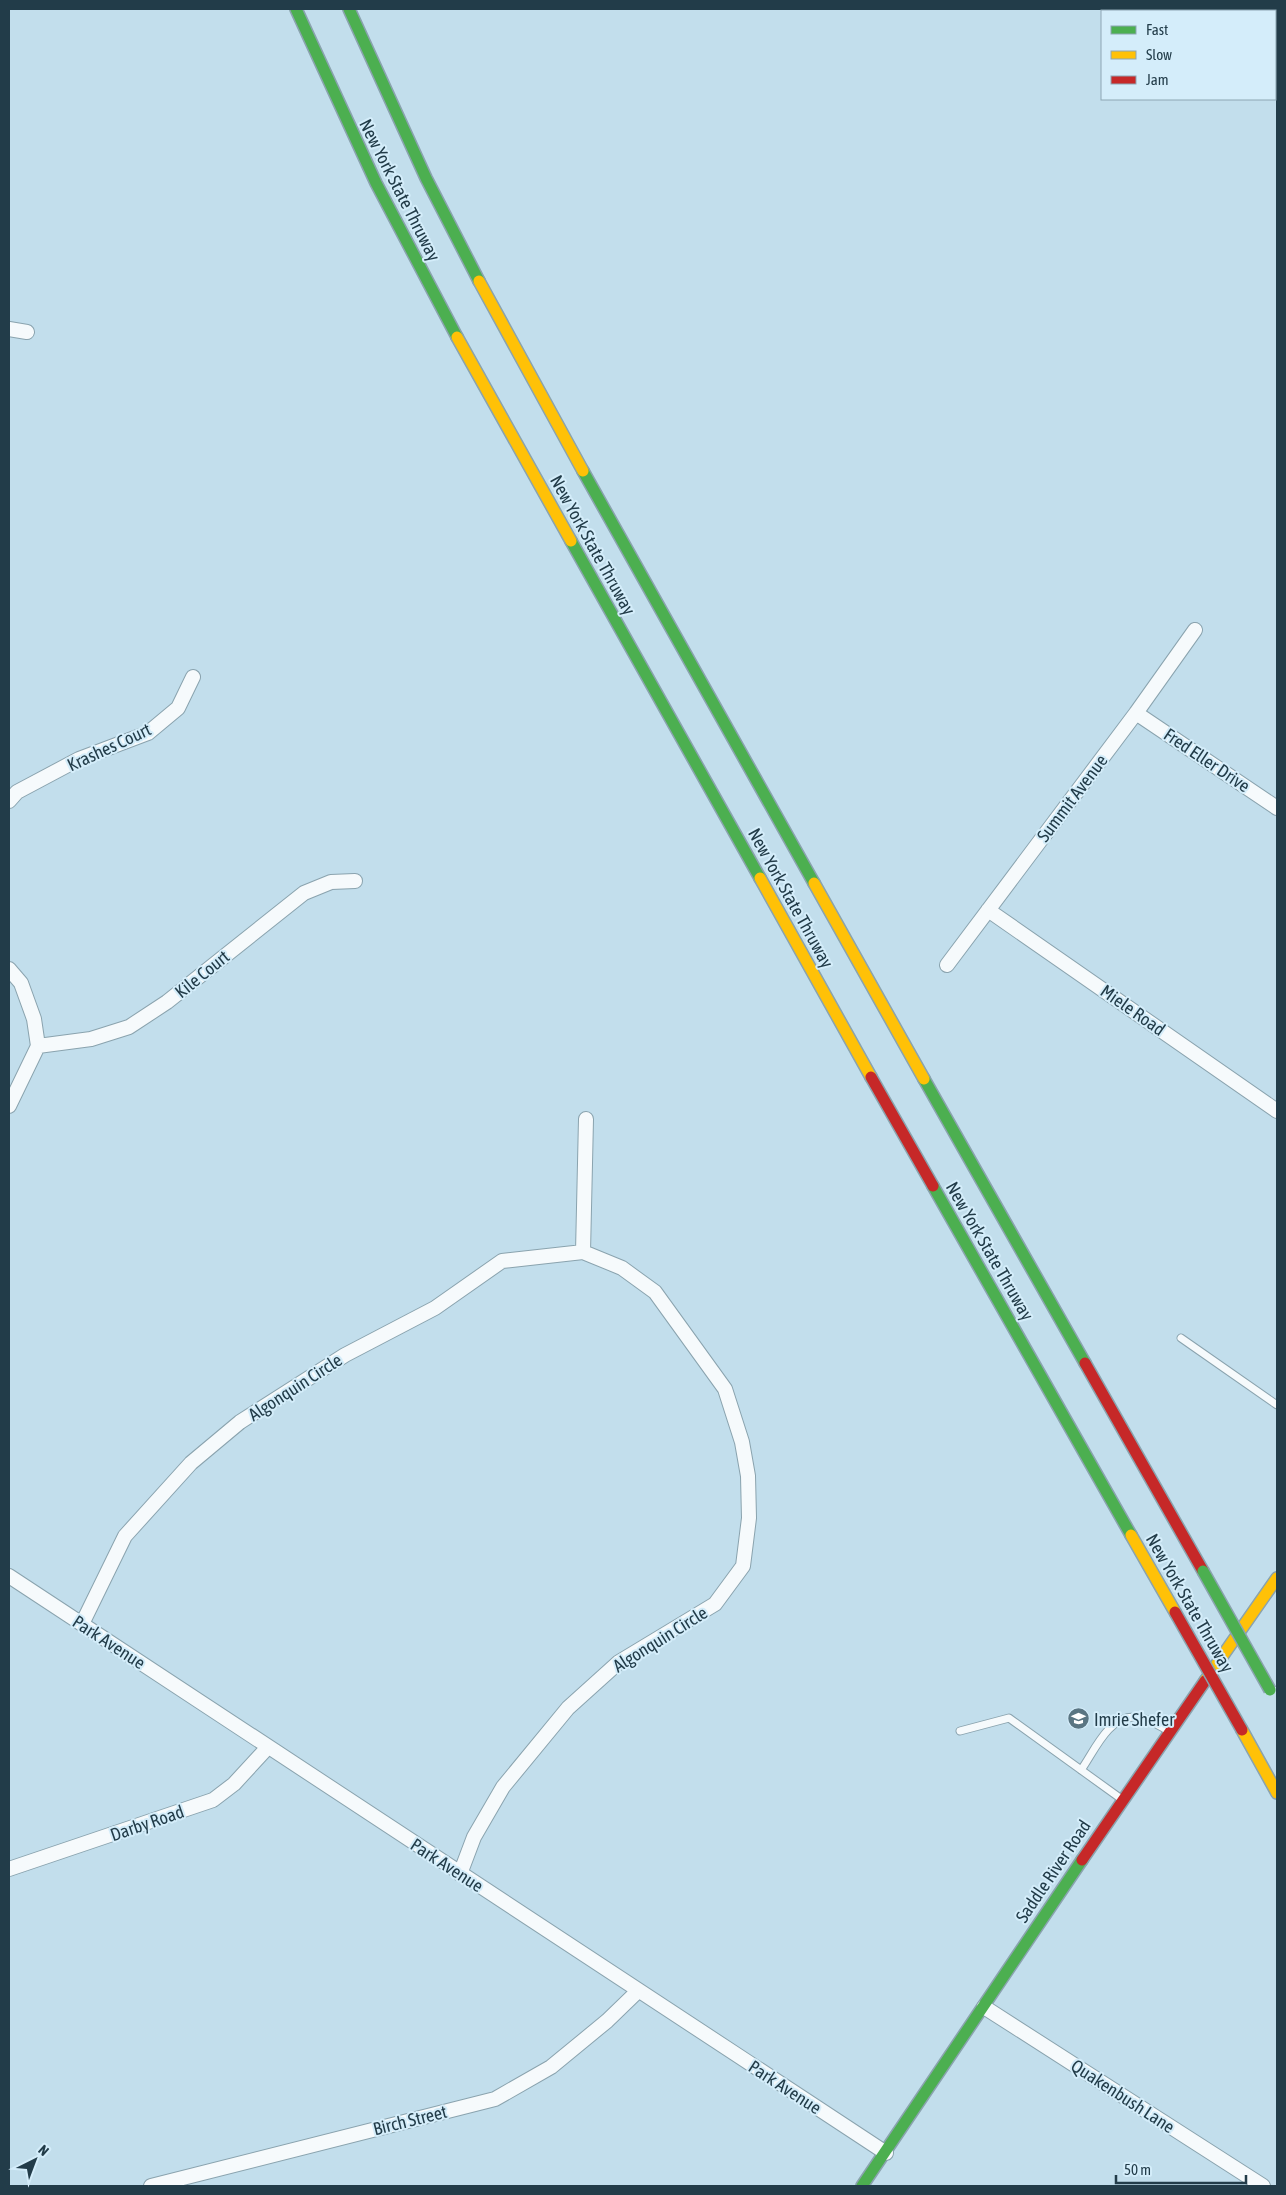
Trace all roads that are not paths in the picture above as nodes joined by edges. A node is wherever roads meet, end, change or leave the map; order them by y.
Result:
1 (296, 9) edge
2 (349, 9) edge
3 (9, 329) edge
4 (27, 332) dead end
5 (1195, 630) dead end
6 (193, 677) dead end
7 (1136, 713) junction
8 (9, 800) edge
9 (1277, 808) edge
10 (355, 882) dead end
11 (988, 910) junction
12 (946, 965) dead end
13 (9, 969) edge
14 (38, 1046) junction
15 (9, 1106) edge
16 (1277, 1111) edge
17 (586, 1119) dead end
18 (583, 1252) junction
19 (1181, 1338) dead end
20 (1277, 1405) edge
21 (9, 1576) edge
22 (1277, 1578) edge
23 (82, 1624) junction
24 (1277, 1702) edge
25 (960, 1731) dead end
26 (1170, 1731) junction
27 (268, 1747) junction
28 (1082, 1770) junction
29 (1277, 1793) edge
30 (1123, 1800) junction
31 (9, 1869) edge
32 (460, 1874) junction
33 (638, 1991) junction
34 (984, 2007) junction
35 (886, 2153) junction
36 (151, 2186) edge
37 (862, 2186) edge
38 (1263, 2186) edge

1 - 29 main road, New York State Thruway, bridge
2 - 24 main road, New York State Thruway, bridge
3 - 4 street
5 - 7 street, Summit Avenue
6 - 8 street, Krashes Court
7 - 9 street, Fred Eller Drive
7 - 11 street, Summit Avenue
10 - 14 street, Kile Court
11 - 12 street, Summit Avenue
11 - 16 street, Miele Road
13 - 14 street
14 - 15 street
17 - 18 street
18 - 23 street, Algonquin Circle
18 - 32 street, Algonquin Circle
19 - 20 lane
21 - 23 street, Park Avenue
22 - 26 main road, Saddle River Road
23 - 27 street, Park Avenue
25 - 28 lane
26 - 28 lane
26 - 30 main road, Saddle River Road
27 - 31 street, Darby Road
27 - 32 street, Park Avenue
28 - 30 lane
30 - 34 main road, Saddle River Road
32 - 33 street, Park Avenue
33 - 35 street, Park Avenue
33 - 36 street, Birch Street
34 - 35 main road, Saddle River Road
34 - 38 street, Quakenbush Lane
35 - 37 main road, Saddle River Road

